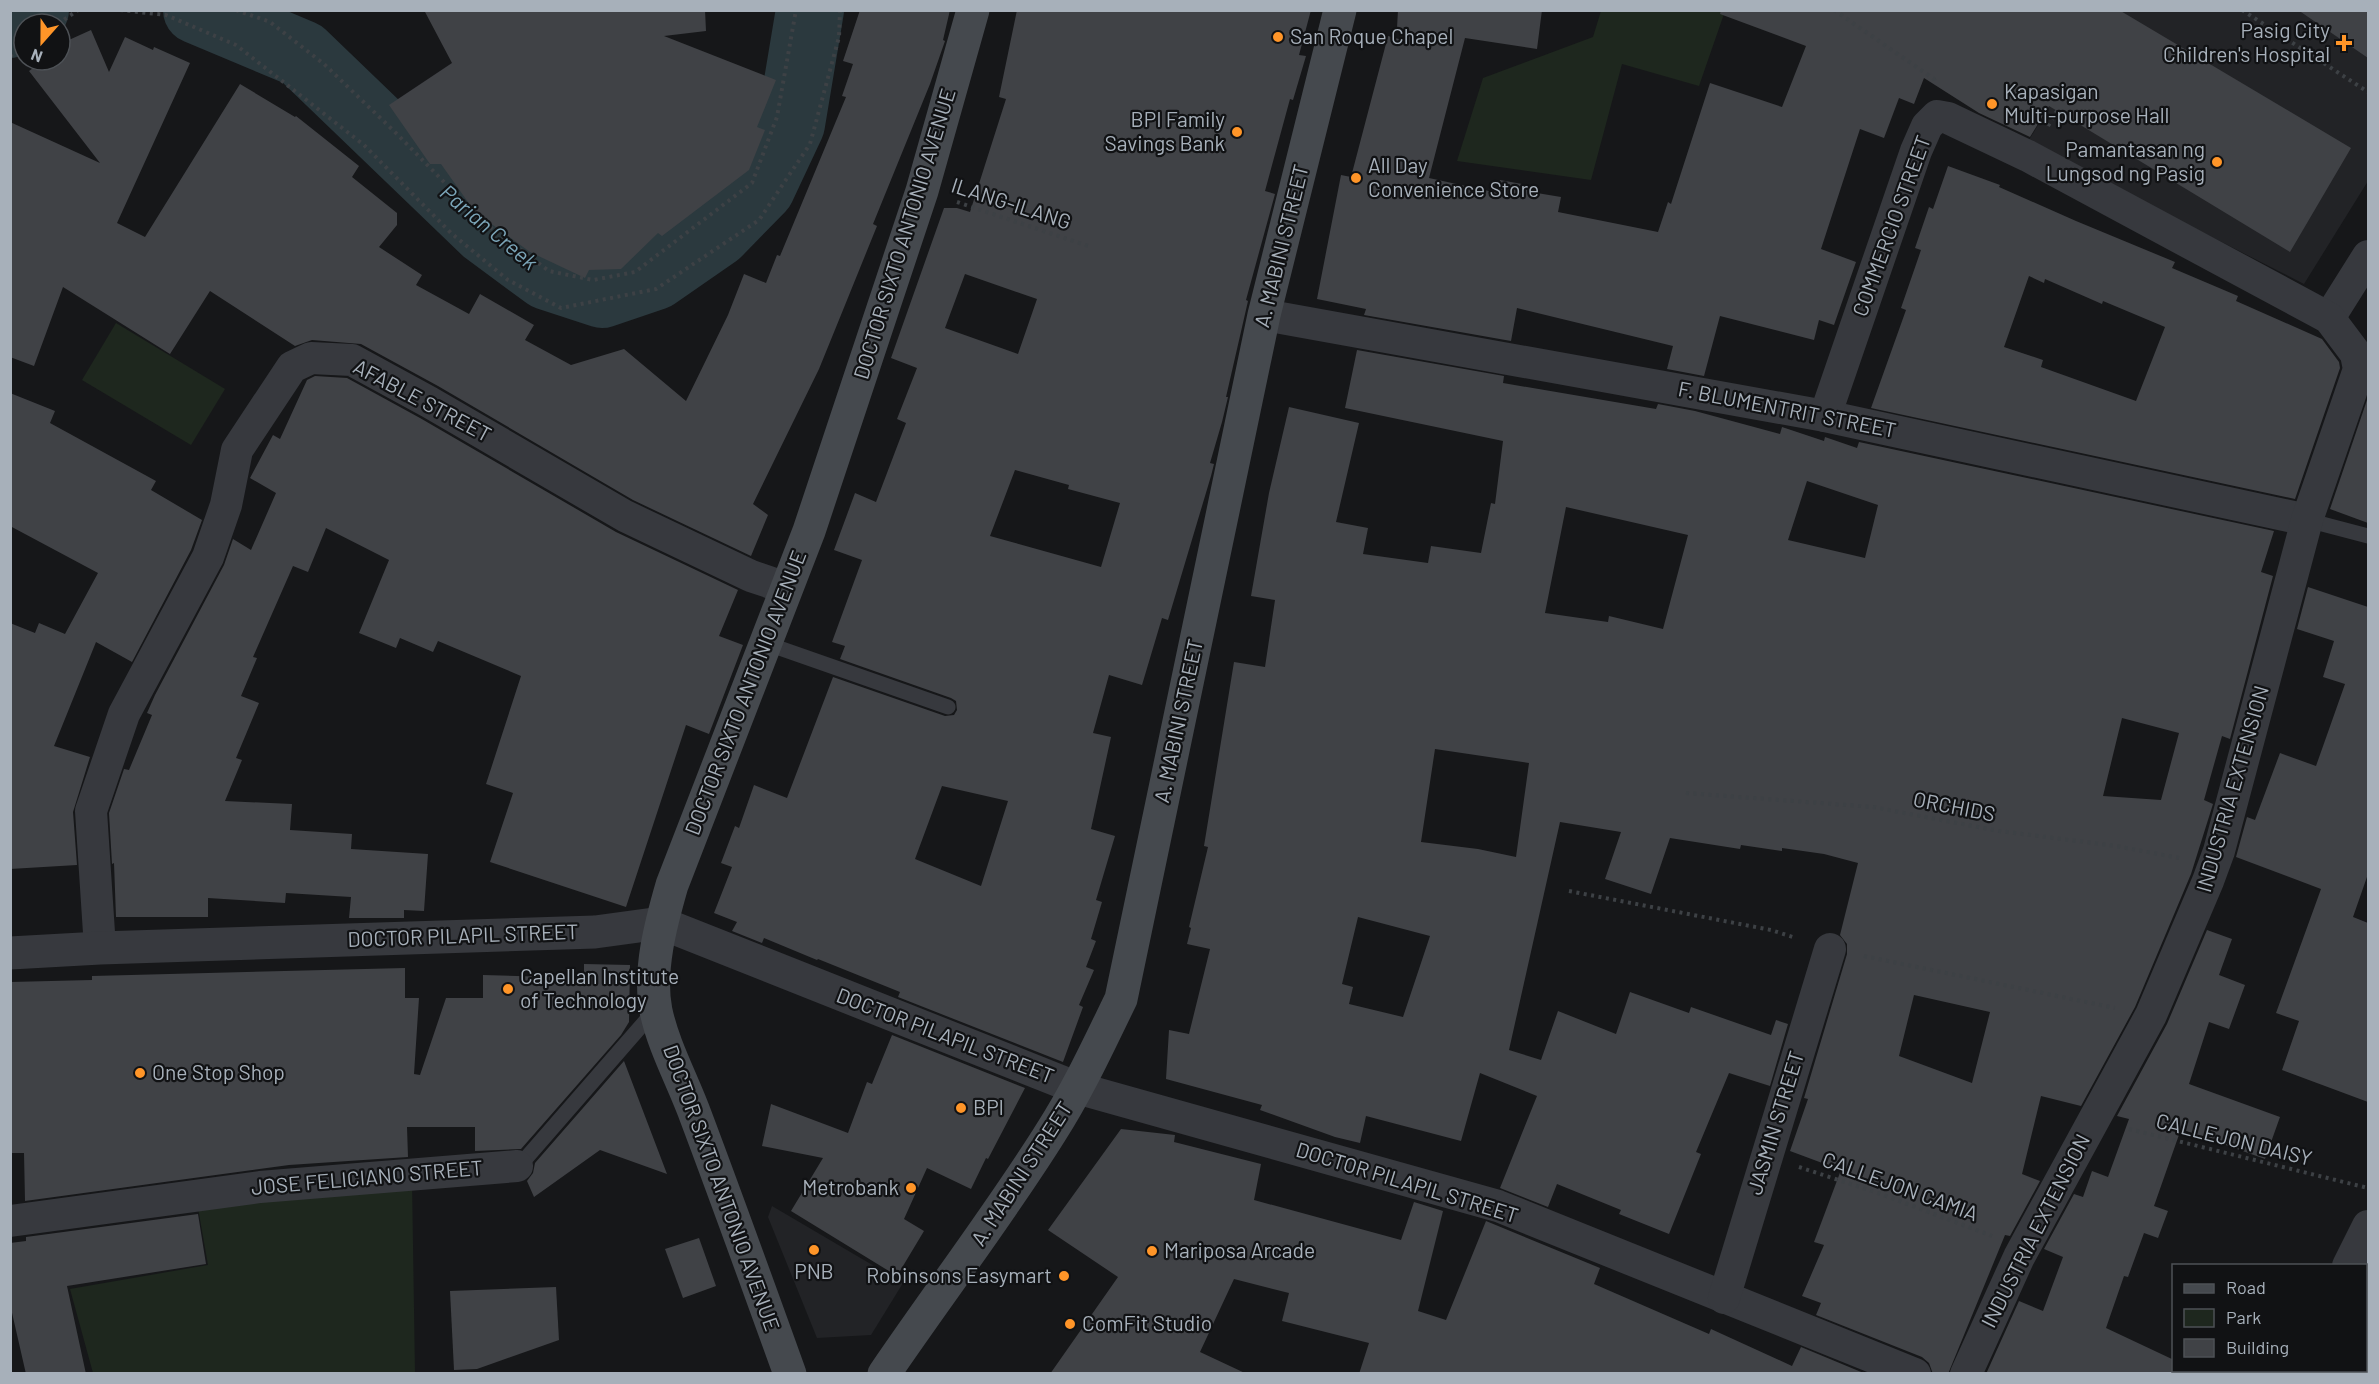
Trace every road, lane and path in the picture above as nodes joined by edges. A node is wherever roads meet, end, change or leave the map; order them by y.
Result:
1 (120, 10) edge
2 (236, 10) edge
3 (796, 10) edge
4 (840, 10) edge
5 (973, 10) edge
6 (1340, 10) edge
7 (1834, 10) edge
8 (2241, 10) edge
9 (2368, 92) edge
10 (1937, 116) junction
11 (922, 191) junction
12 (1091, 247) dead end
13 (2368, 256) edge
14 (1264, 315) junction
15 (2329, 318) junction
16 (1825, 416) junction
17 (2307, 520) junction
18 (2368, 536) edge
19 (786, 588) junction
20 (765, 643) junction
21 (948, 707) dead end
22 (1686, 793) dead end
23 (2215, 864) junction
24 (662, 924) junction
25 (100, 948) junction
26 (1830, 949) dead end
27 (10, 953) edge
28 (656, 1009) junction
29 (1077, 1088) junction
30 (2093, 1120) junction
31 (1766, 1156) junction
32 (517, 1166) joint
33 (2368, 1188) edge
34 (10, 1221) edge
35 (2368, 1226) edge
36 (2024, 1248) junction
37 (2349, 1264) edge
38 (1724, 1298) junction
39 (790, 1374) edge
40 (884, 1374) edge
41 (1915, 1374) edge
42 (1966, 1374) edge

1 - 4 path
2 - 3 path
5 - 11 main road, DOCTOR SIXTO ANTONIO AVENUE
6 - 14 main road, A. MABINI STREET
7 - 10 path
8 - 9 path
10 - 15 street, COMMERCIO STREET
10 - 16 street, COMMERCIO STREET
11 - 12 path, ILANG-ILANG
11 - 19 main road, DOCTOR SIXTO ANTONIO AVENUE
13 - 15 street
14 - 16 street, F. BLUMENTRIT STREET
14 - 29 main road, A. MABINI STREET
15 - 17 street, INDUSTRIA EXTENSION
16 - 17 street, F. BLUMENTRIT STREET
17 - 18 lane
17 - 23 street, INDUSTRIA EXTENSION
19 - 20 main road, DOCTOR SIXTO ANTONIO AVENUE
19 - 25 street, AFABLE STREET
20 - 21 lane
20 - 24 main road, DOCTOR SIXTO ANTONIO AVENUE
22 - 23 path, ORCHIDS
23 - 30 street, INDUSTRIA EXTENSION
24 - 25 street, DOCTOR PILAPIL STREET
24 - 28 main road, DOCTOR SIXTO ANTONIO AVENUE
24 - 29 street, DOCTOR PILAPIL STREET
25 - 27 street, DOCTOR PILAPIL STREET
26 - 31 street, JASMIN STREET
28 - 32 lane, JOSE FELICIANO STREET
28 - 39 main road, DOCTOR SIXTO ANTONIO AVENUE
29 - 38 street, DOCTOR PILAPIL STREET
29 - 40 main road, A. MABINI STREET
30 - 33 path, CALLEJON DAISY
30 - 36 street, INDUSTRIA EXTENSION
31 - 36 path, CALLEJON CAMIA
31 - 38 street, JASMIN STREET
32 - 34 street, JOSE FELICIANO STREET
35 - 37 street
36 - 42 street, INDUSTRIA EXTENSION
38 - 41 street, DOCTOR PILAPIL STREET

